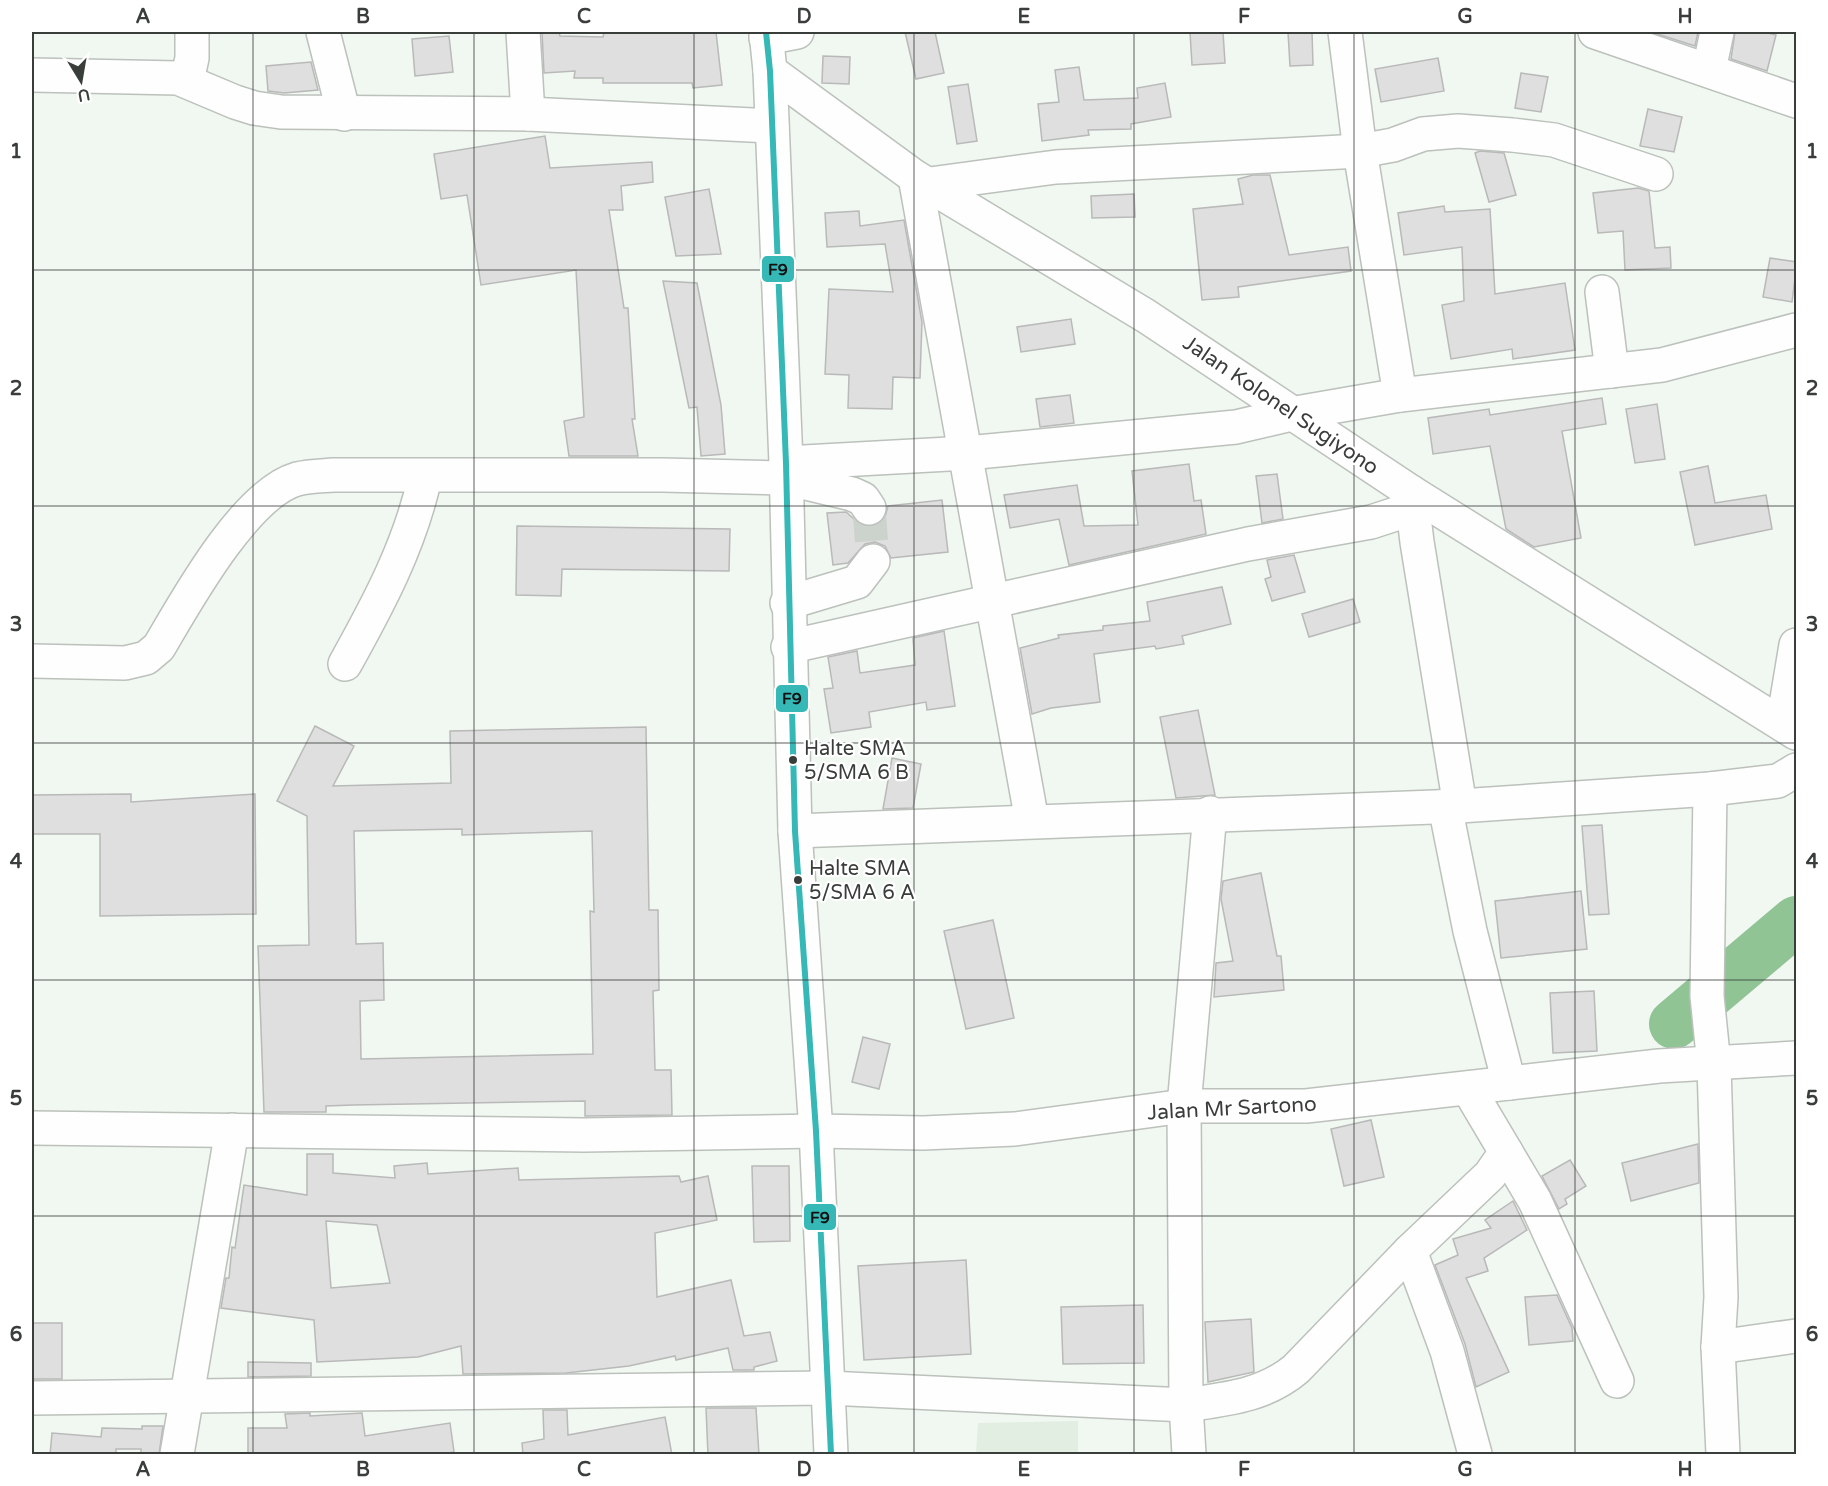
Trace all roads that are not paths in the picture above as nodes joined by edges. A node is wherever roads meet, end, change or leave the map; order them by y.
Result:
1 (192, 32) edge
2 (323, 32) edge
3 (523, 32) edge
4 (1345, 32) edge
5 (1595, 32) edge
6 (1717, 32) edge
7 (776, 34) edge
8 (1709, 70) junction
9 (770, 71) junction
10 (32, 75) edge
11 (187, 81) junction
12 (1797, 101) edge
13 (344, 114) junction
14 (528, 114) junction
15 (772, 126) junction
16 (1360, 152) junction
17 (1656, 174) dead end
18 (922, 180) junction
19 (1602, 292) dead end
20 (1797, 330) edge
21 (1612, 371) junction
22 (1400, 395) junction
23 (1296, 413) junction
24 (967, 453) junction
25 (785, 470) junction
26 (425, 477) junction
27 (1413, 500) junction
28 (869, 508) dead end
29 (873, 561) dead end
30 (993, 602) junction
31 (787, 603) junction
32 (1797, 645) edge
33 (788, 647) junction
34 (32, 661) edge
35 (345, 664) dead end
36 (1790, 728) edge
37 (1790, 775) edge
38 (1710, 789) junction
39 (1452, 806) junction
40 (1210, 813) junction
41 (1032, 821) junction
42 (795, 831) junction
43 (1713, 1050) junction
44 (1797, 1058) edge
45 (1509, 1083) junction
46 (1468, 1088) junction
47 (1184, 1106) junction
48 (32, 1128) edge
49 (232, 1130) junction
50 (816, 1131) junction
51 (1506, 1152) junction
52 (1410, 1251) junction
53 (1797, 1336) edge
54 (1718, 1347) junction
55 (1617, 1381) dead end
56 (828, 1388) junction
57 (188, 1396) junction
58 (32, 1398) edge
59 (1186, 1405) junction
60 (1723, 1451) edge
61 (177, 1455) edge
62 (831, 1455) edge
63 (1189, 1455) edge
64 (1475, 1455) edge

1 - 11 street
2 - 13 street
3 - 14 street
4 - 16 street
5 - 8 street
6 - 8 street
7 - 9 street
8 - 12 street
9 - 15 street
9 - 18 street, Jalan Kolonel Sugiyono
10 - 11 street
11 - 13 street
13 - 14 street
14 - 15 street
15 - 25 street
16 - 17 street
16 - 18 street
16 - 22 street
18 - 23 street, Jalan Kolonel Sugiyono
18 - 24 street
19 - 21 street
20 - 21 street
21 - 22 street
22 - 23 street
23 - 24 street
23 - 27 street, Jalan Kolonel Sugiyono
24 - 25 street
24 - 30 street
25 - 26 street
25 - 28 street
25 - 31 street
26 - 34 street
26 - 35 street
27 - 30 street
27 - 36 street, Jalan Kolonel Sugiyono
27 - 39 street
29 - 31 street
30 - 33 street
30 - 41 street
31 - 33 street
32 - 36 street
33 - 42 street
37 - 38 street
38 - 39 street
38 - 43 street
39 - 40 street
39 - 45 street
40 - 41 street
40 - 47 street
41 - 42 street
42 - 50 street
43 - 44 street, Jalan Mr Sartono
43 - 45 street, Jalan Mr Sartono
43 - 54 street
45 - 46 street, Jalan Mr Sartono
46 - 47 street, Jalan Mr Sartono
46 - 51 street
47 - 50 street, Jalan Mr Sartono
47 - 59 street
48 - 49 street, Jalan Mr Sartono
49 - 50 street, Jalan Mr Sartono
49 - 57 street
50 - 56 street
51 - 52 street
51 - 55 street
52 - 59 street
52 - 64 street
53 - 54 street
54 - 60 street
56 - 57 street
56 - 59 street
56 - 62 street
57 - 58 street
57 - 61 street
59 - 63 street

